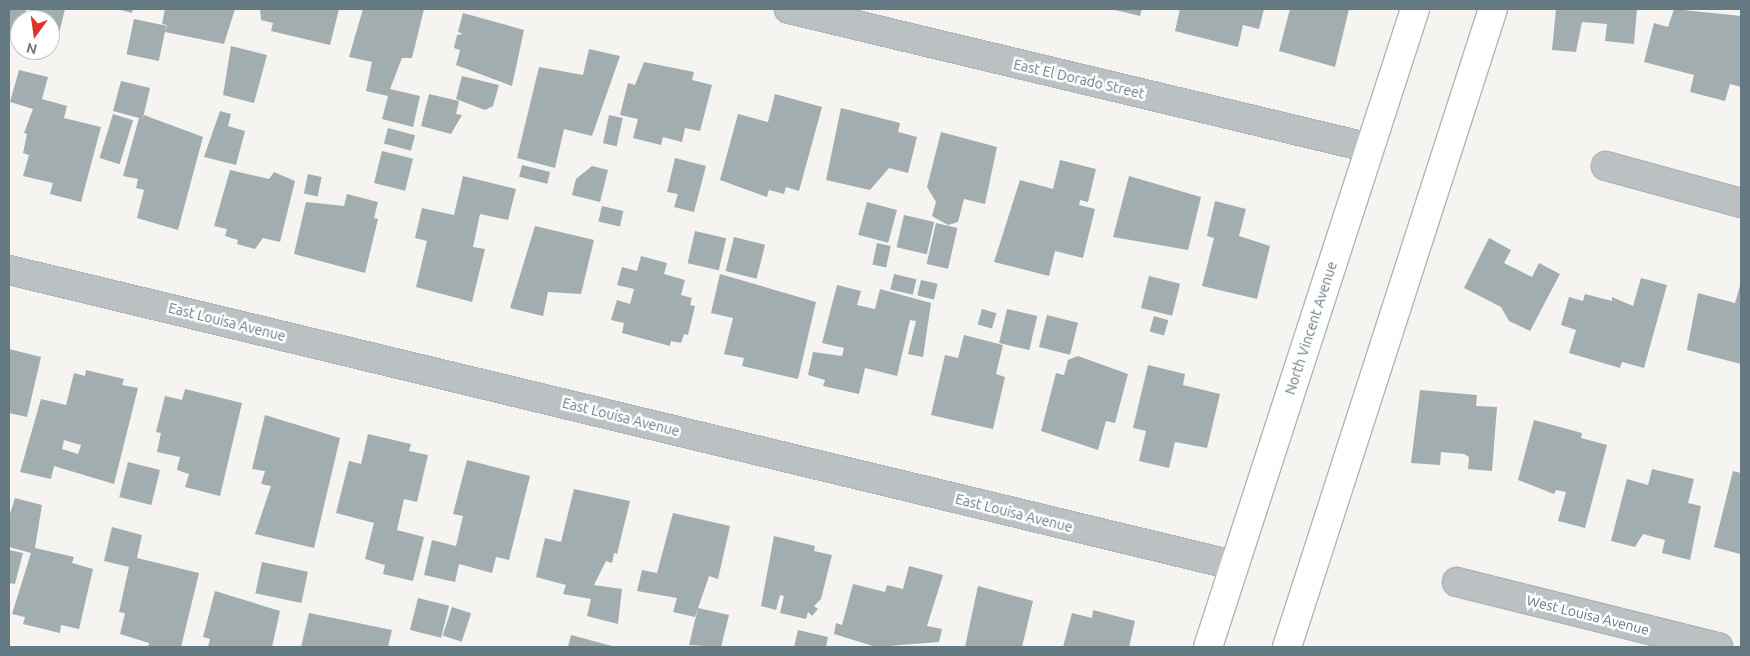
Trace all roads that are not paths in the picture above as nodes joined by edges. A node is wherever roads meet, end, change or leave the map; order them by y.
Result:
1 (789, 9) edge
2 (1415, 9) edge
3 (1493, 9) edge
4 (1370, 148) junction
5 (1606, 166) dead end
6 (1741, 203) edge
7 (9, 270) edge
8 (1233, 565) junction
9 (1457, 582) dead end
10 (1208, 647) edge
11 (1287, 647) edge
12 (1718, 647) edge

1 - 4 street, East El Dorado Street
2 - 4 main road, North Vincent Avenue
3 - 11 main road
4 - 8 main road, North Vincent Avenue
5 - 6 street
7 - 8 street, East Louisa Avenue
8 - 10 main road, North Vincent Avenue
9 - 12 street, West Louisa Avenue

